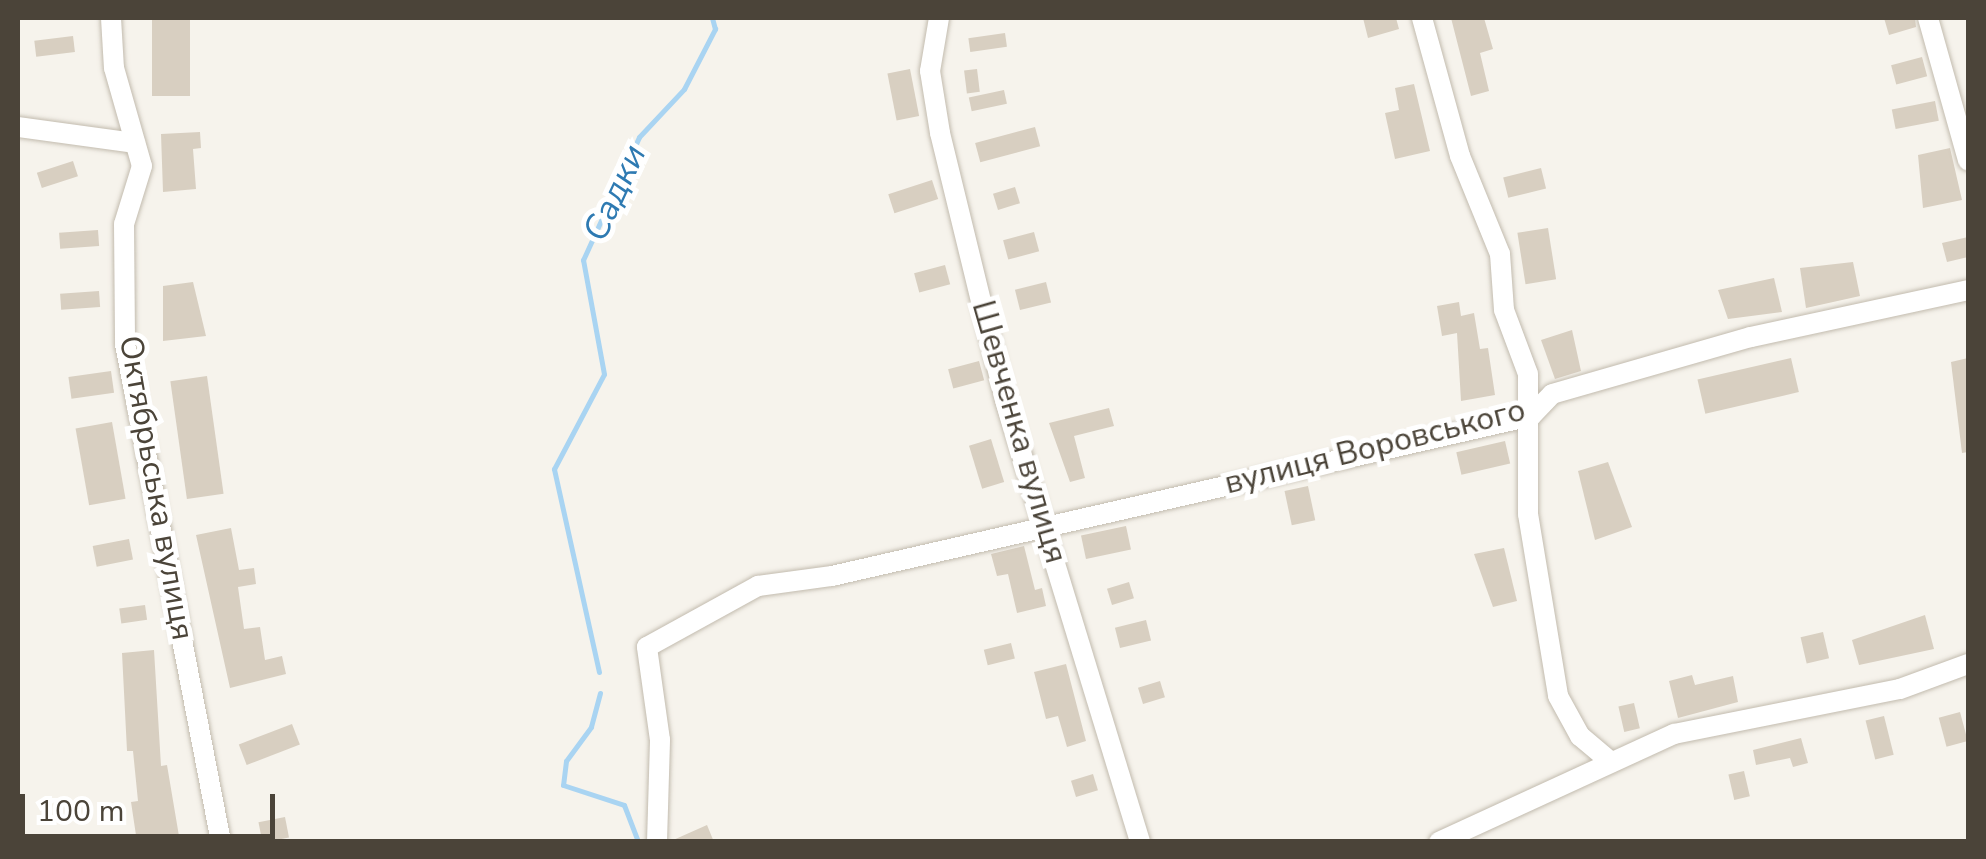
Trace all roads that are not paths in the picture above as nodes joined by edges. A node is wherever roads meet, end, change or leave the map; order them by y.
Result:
1 (111, 18) edge
2 (939, 18) edge
3 (1422, 18) edge
4 (1928, 18) edge
5 (18, 127) edge
6 (135, 143) junction
7 (1968, 160) edge
8 (1968, 290) edge
9 (1528, 374) junction
10 (1552, 394) junction
11 (1531, 416) junction
12 (1046, 524) junction
13 (1968, 664) edge
14 (1610, 760) junction
15 (221, 842) edge
16 (657, 842) edge
17 (1140, 842) edge
18 (1439, 842) edge

1 - 6 street, Октябрьська вулиця
2 - 12 street, Шевченка вулиця
3 - 9 street
4 - 7 street
5 - 6 street
6 - 15 street, Октябрьська вулиця
8 - 10 street, вулиця Воровського
9 - 10 street
9 - 11 street
10 - 11 street, вулиця Воровського
11 - 12 street, вулиця Воровського
11 - 14 street
12 - 16 street, вулиця Воровського
12 - 17 street, Шевченка вулиця
13 - 14 street
14 - 18 street

